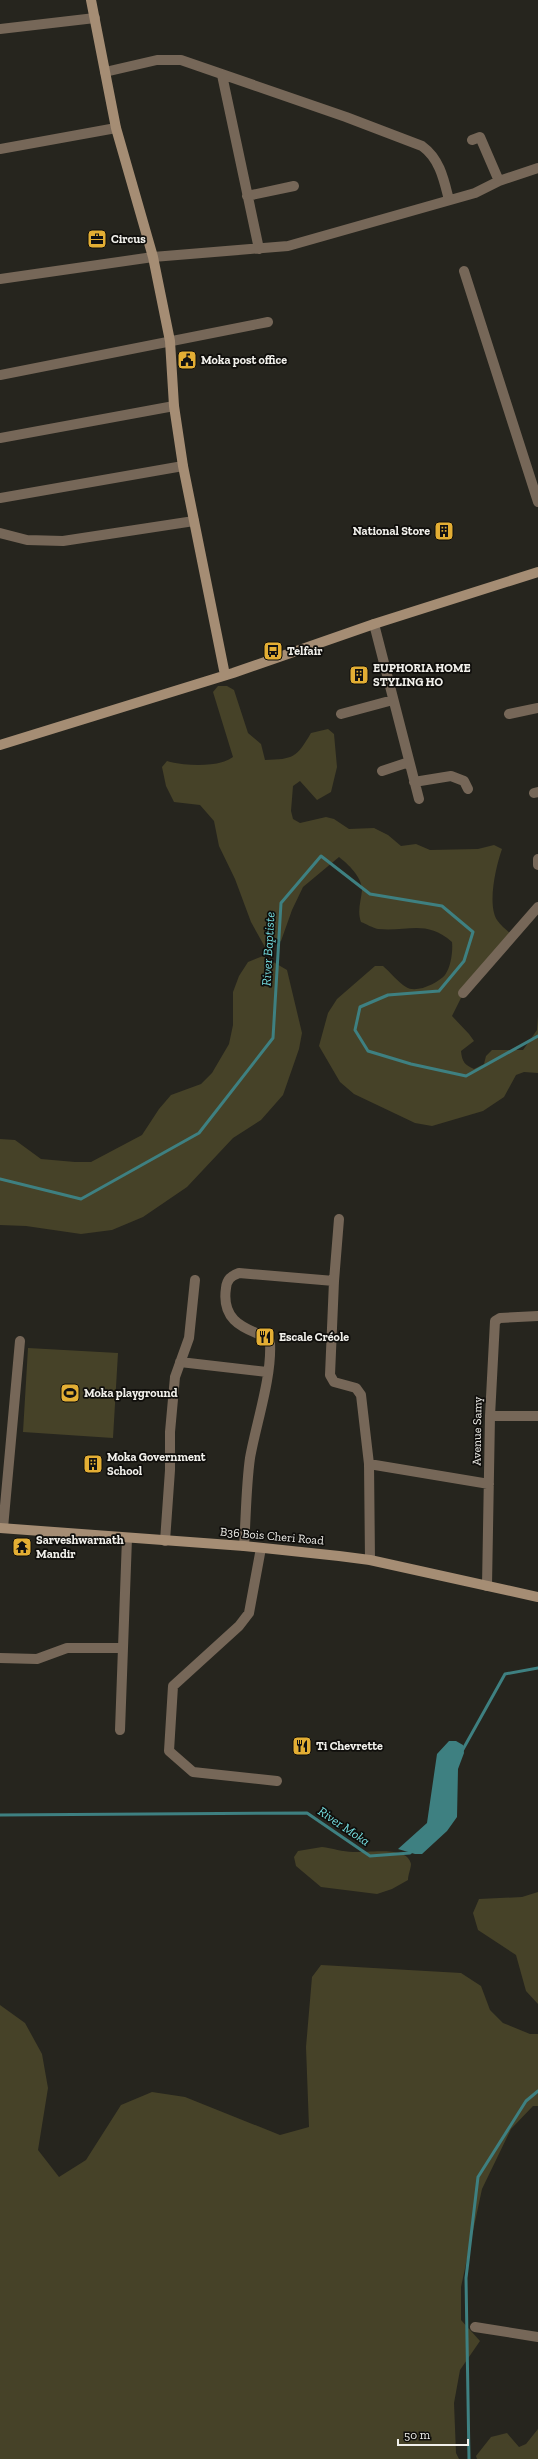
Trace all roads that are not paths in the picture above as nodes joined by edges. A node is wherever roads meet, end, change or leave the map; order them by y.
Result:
1 (91, 0) edge
2 (95, 18) junction
3 (0, 29) edge
4 (105, 72) junction
5 (222, 75) junction
6 (116, 128) junction
7 (480, 136) dead end
8 (0, 149) edge
9 (538, 168) edge
10 (499, 180) junction
11 (294, 186) dead end
12 (247, 196) junction
13 (449, 200) junction
14 (259, 249) junction
15 (153, 257) junction
16 (464, 271) dead end
17 (0, 279) edge
18 (268, 322) dead end
19 (170, 341) junction
20 (0, 375) edge
21 (174, 406) junction
22 (0, 438) edge
23 (183, 466) junction
24 (0, 498) edge
25 (538, 502) edge
26 (194, 521) junction
27 (0, 533) edge
28 (538, 572) edge
29 (374, 624) junction
30 (225, 675) junction
31 (393, 700) junction
32 (538, 708) edge
33 (341, 714) dead end
34 (509, 714) dead end
35 (0, 745) edge
36 (409, 762) junction
37 (382, 771) dead end
38 (414, 782) junction
39 (468, 789) dead end
40 (419, 799) dead end
41 (538, 859) edge
42 (538, 865) edge
43 (538, 907) edge
44 (463, 993) dead end
45 (339, 1219) dead end
46 (195, 1280) dead end
47 (334, 1281) junction
48 (538, 1316) edge
49 (20, 1342) dead end
50 (180, 1362) junction
51 (267, 1372) junction
52 (490, 1416) junction
53 (538, 1416) edge
54 (369, 1464) junction
55 (489, 1484) junction
56 (1, 1528) edge
57 (127, 1538) junction
58 (164, 1541) junction
59 (244, 1546) junction
60 (261, 1548) junction
61 (370, 1560) junction
62 (487, 1586) junction
63 (538, 1597) edge
64 (123, 1648) junction
65 (0, 1658) edge
66 (120, 1730) dead end
67 (277, 1781) dead end
68 (475, 2327) dead end
69 (538, 2337) edge

1 - 2 main road
2 - 3 street
2 - 4 main road
4 - 5 street
4 - 6 main road
5 - 12 street
5 - 13 street
6 - 8 street
6 - 15 main road
7 - 10 street
9 - 10 street
10 - 13 street
11 - 12 street
12 - 14 street
13 - 14 street
14 - 15 street
15 - 17 street
15 - 19 main road
16 - 25 street
18 - 19 street
19 - 20 street
19 - 21 main road
21 - 22 street
21 - 23 main road
23 - 24 street
23 - 26 main road
26 - 27 street
26 - 30 main road
28 - 29 main road
29 - 30 main road
29 - 31 street
30 - 35 main road
31 - 33 street
31 - 36 street
32 - 34 street
36 - 37 street
36 - 38 street
38 - 39 street
38 - 40 street
41 - 42 street
43 - 44 street
45 - 47 street
46 - 50 street
47 - 51 street
47 - 54 street
48 - 52 street, Avenue Samy
49 - 56 street
50 - 51 street
50 - 58 street
51 - 59 street
52 - 53 street
52 - 55 street, Avenue Samy
54 - 55 street
54 - 61 street
55 - 62 street, Avenue Samy
56 - 57 main road, B36 Bois Cheri Road
57 - 58 main road, B36 Bois Cheri Road
57 - 64 street
58 - 59 main road, B36 Bois Cheri Road
59 - 60 main road, B36 Bois Cheri Road
60 - 61 main road, B36 Bois Cheri Road
60 - 67 street
61 - 62 main road, B36 Bois Cheri Road
62 - 63 main road, B36 Bois Cheri Road
64 - 65 street
64 - 66 street
68 - 69 street

